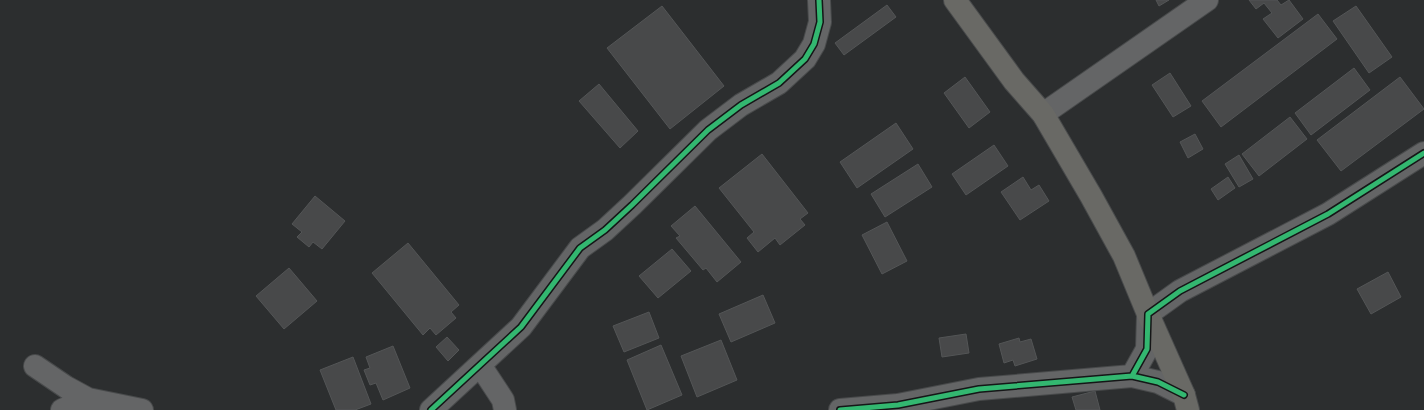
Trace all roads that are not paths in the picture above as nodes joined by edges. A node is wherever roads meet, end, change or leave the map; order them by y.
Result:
1 (819, 0) edge
2 (955, 0) edge
3 (1207, 0) edge
4 (1043, 114) junction
5 (1424, 153) edge
6 (1148, 314) junction
7 (35, 366) dead end
8 (480, 366) junction
9 (1132, 376) junction
10 (88, 399) junction
11 (1186, 402) edge
12 (62, 410) edge
13 (142, 410) edge
14 (431, 410) edge
15 (506, 410) edge
16 (840, 410) edge

1 - 8 street
2 - 4 main road
3 - 4 street
4 - 6 main road
5 - 6 street
6 - 9 street
6 - 11 main road
7 - 10 street
8 - 14 street
8 - 15 street
9 - 11 street
9 - 16 street
10 - 12 street
10 - 13 street

